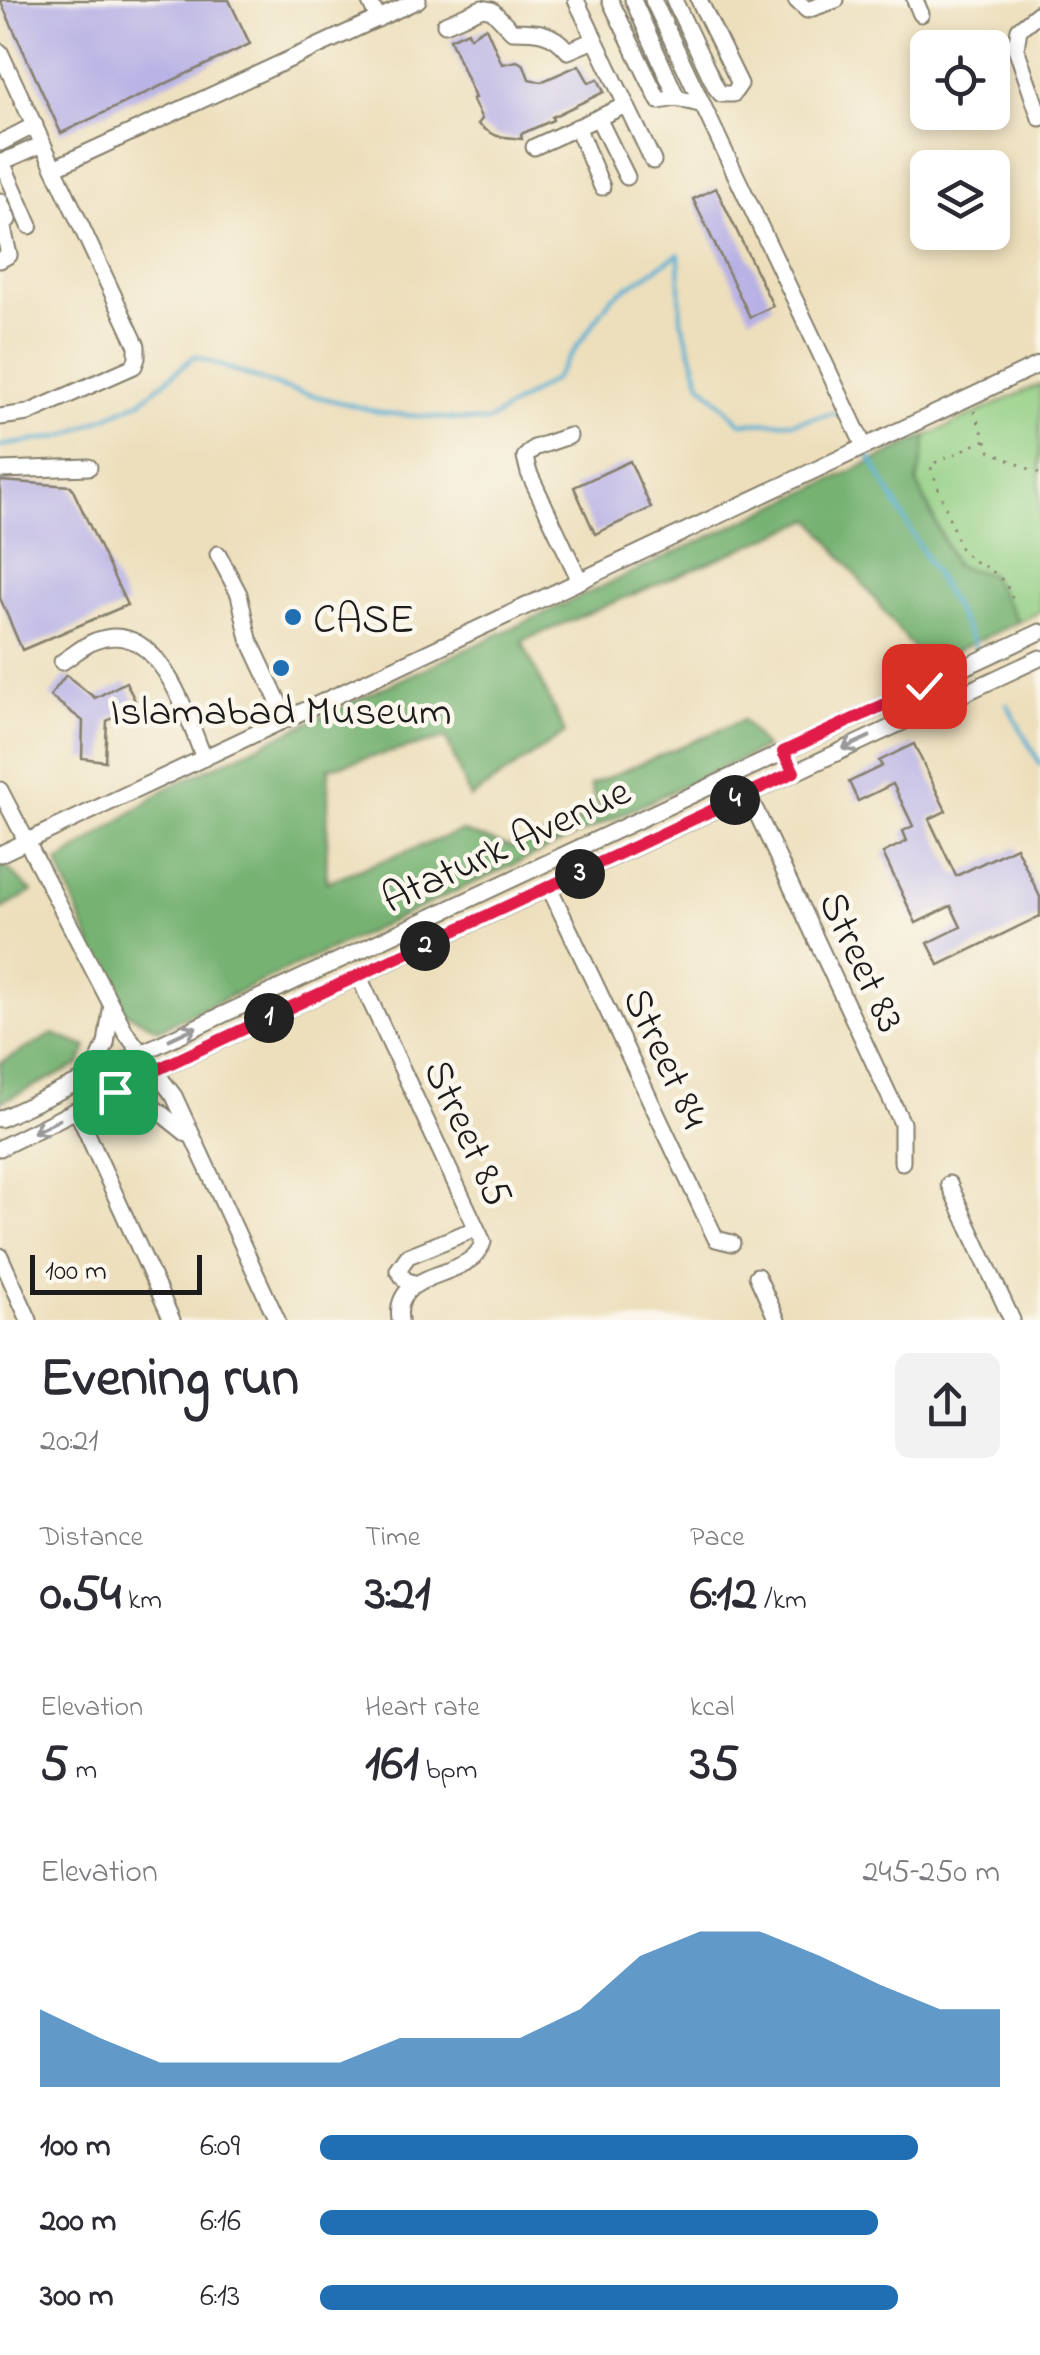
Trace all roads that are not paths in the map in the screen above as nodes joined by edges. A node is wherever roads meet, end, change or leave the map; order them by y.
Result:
1 (369, 0) edge
2 (418, 0) edge
3 (576, 0) edge
4 (610, 0) edge
5 (633, 0) edge
6 (654, 0) edge
7 (674, 0) edge
8 (699, 0) edge
9 (796, 0) edge
10 (836, 0) edge
11 (1040, 12) edge
12 (378, 19) junction
13 (444, 24) dead end
14 (594, 40) junction
15 (0, 52) edge
16 (677, 98) junction
17 (626, 105) junction
18 (703, 105) junction
19 (598, 118) junction
20 (1040, 118) edge
21 (35, 125) junction
22 (576, 128) junction
23 (0, 143) edge
24 (43, 144) junction
25 (534, 146) dead end
26 (653, 161) dead end
27 (54, 168) junction
28 (627, 178) dead end
29 (6, 184) edge
30 (602, 187) dead end
31 (0, 200) edge
32 (30, 226) dead end
33 (0, 260) edge
34 (1040, 364) edge
35 (0, 417) edge
36 (569, 436) dead end
37 (864, 446) junction
38 (89, 467) dead end
39 (0, 470) edge
40 (218, 554) dead end
41 (580, 581) junction
42 (1040, 632) edge
43 (1040, 658) edge
44 (62, 662) dead end
45 (286, 718) junction
46 (783, 752) junction
47 (204, 758) junction
48 (794, 772) junction
49 (0, 790) edge
50 (748, 794) junction
51 (26, 842) junction
52 (0, 854) edge
53 (550, 889) junction
54 (359, 977) junction
55 (112, 1008) junction
56 (139, 1053) junction
57 (154, 1071) junction
58 (91, 1078) junction
59 (115, 1092) junction
60 (77, 1111) junction
61 (0, 1119) edge
62 (194, 1140) junction
63 (0, 1148) edge
64 (902, 1162) dead end
65 (949, 1184) dead end
66 (466, 1232) dead end
67 (732, 1243) dead end
68 (0, 1256) edge
69 (757, 1276) dead end
70 (416, 1284) junction
71 (29, 1320) edge
72 (172, 1320) edge
73 (277, 1320) edge
74 (400, 1320) edge
75 (777, 1320) edge
76 (1012, 1320) edge

1 - 12 street
2 - 12 street
3 - 14 street
4 - 16 street
5 - 16 street
6 - 18 street
7 - 8 street
9 - 10 street
11 - 20 street
12 - 27 street
13 - 14 street
14 - 17 street
15 - 21 street
16 - 18 street
17 - 19 street
17 - 26 street
18 - 37 street
19 - 22 street
19 - 28 street
21 - 23 street
21 - 24 street
22 - 25 street
22 - 30 street
24 - 27 street
24 - 29 street
27 - 35 street
29 - 32 street
31 - 33 street
34 - 37 street
36 - 41 street
37 - 41 street
38 - 39 street
40 - 45 street
41 - 45 street
42 - 46 street, Ataturk Avenue
43 -> 48 street, Ataturk Avenue
44 - 47 street
45 - 47 street
46 - 48 street
56 -> 46 street, Ataturk Avenue
47 - 51 street
48 - 50 street, Ataturk Avenue
49 - 51 street
50 - 53 street, Ataturk Avenue
50 - 64 street, Street 83
51 - 52 street
51 - 55 street
53 - 54 street, Ataturk Avenue
53 - 67 street, Street 84
54 - 57 street, Ataturk Avenue
54 - 70 street, Street 85
55 - 56 street
55 - 58 street
56 - 57 street
56 - 58 street, Ataturk Avenue
57 - 59 street, Ataturk Avenue
57 - 62 street
58 - 61 street, Ataturk Avenue
59 - 60 street, Ataturk Avenue
59 - 62 street
60 -> 63 street, Ataturk Avenue
60 - 72 street
62 - 73 street
65 - 76 street
66 - 70 street
68 - 71 street
69 - 75 street
70 - 74 street

